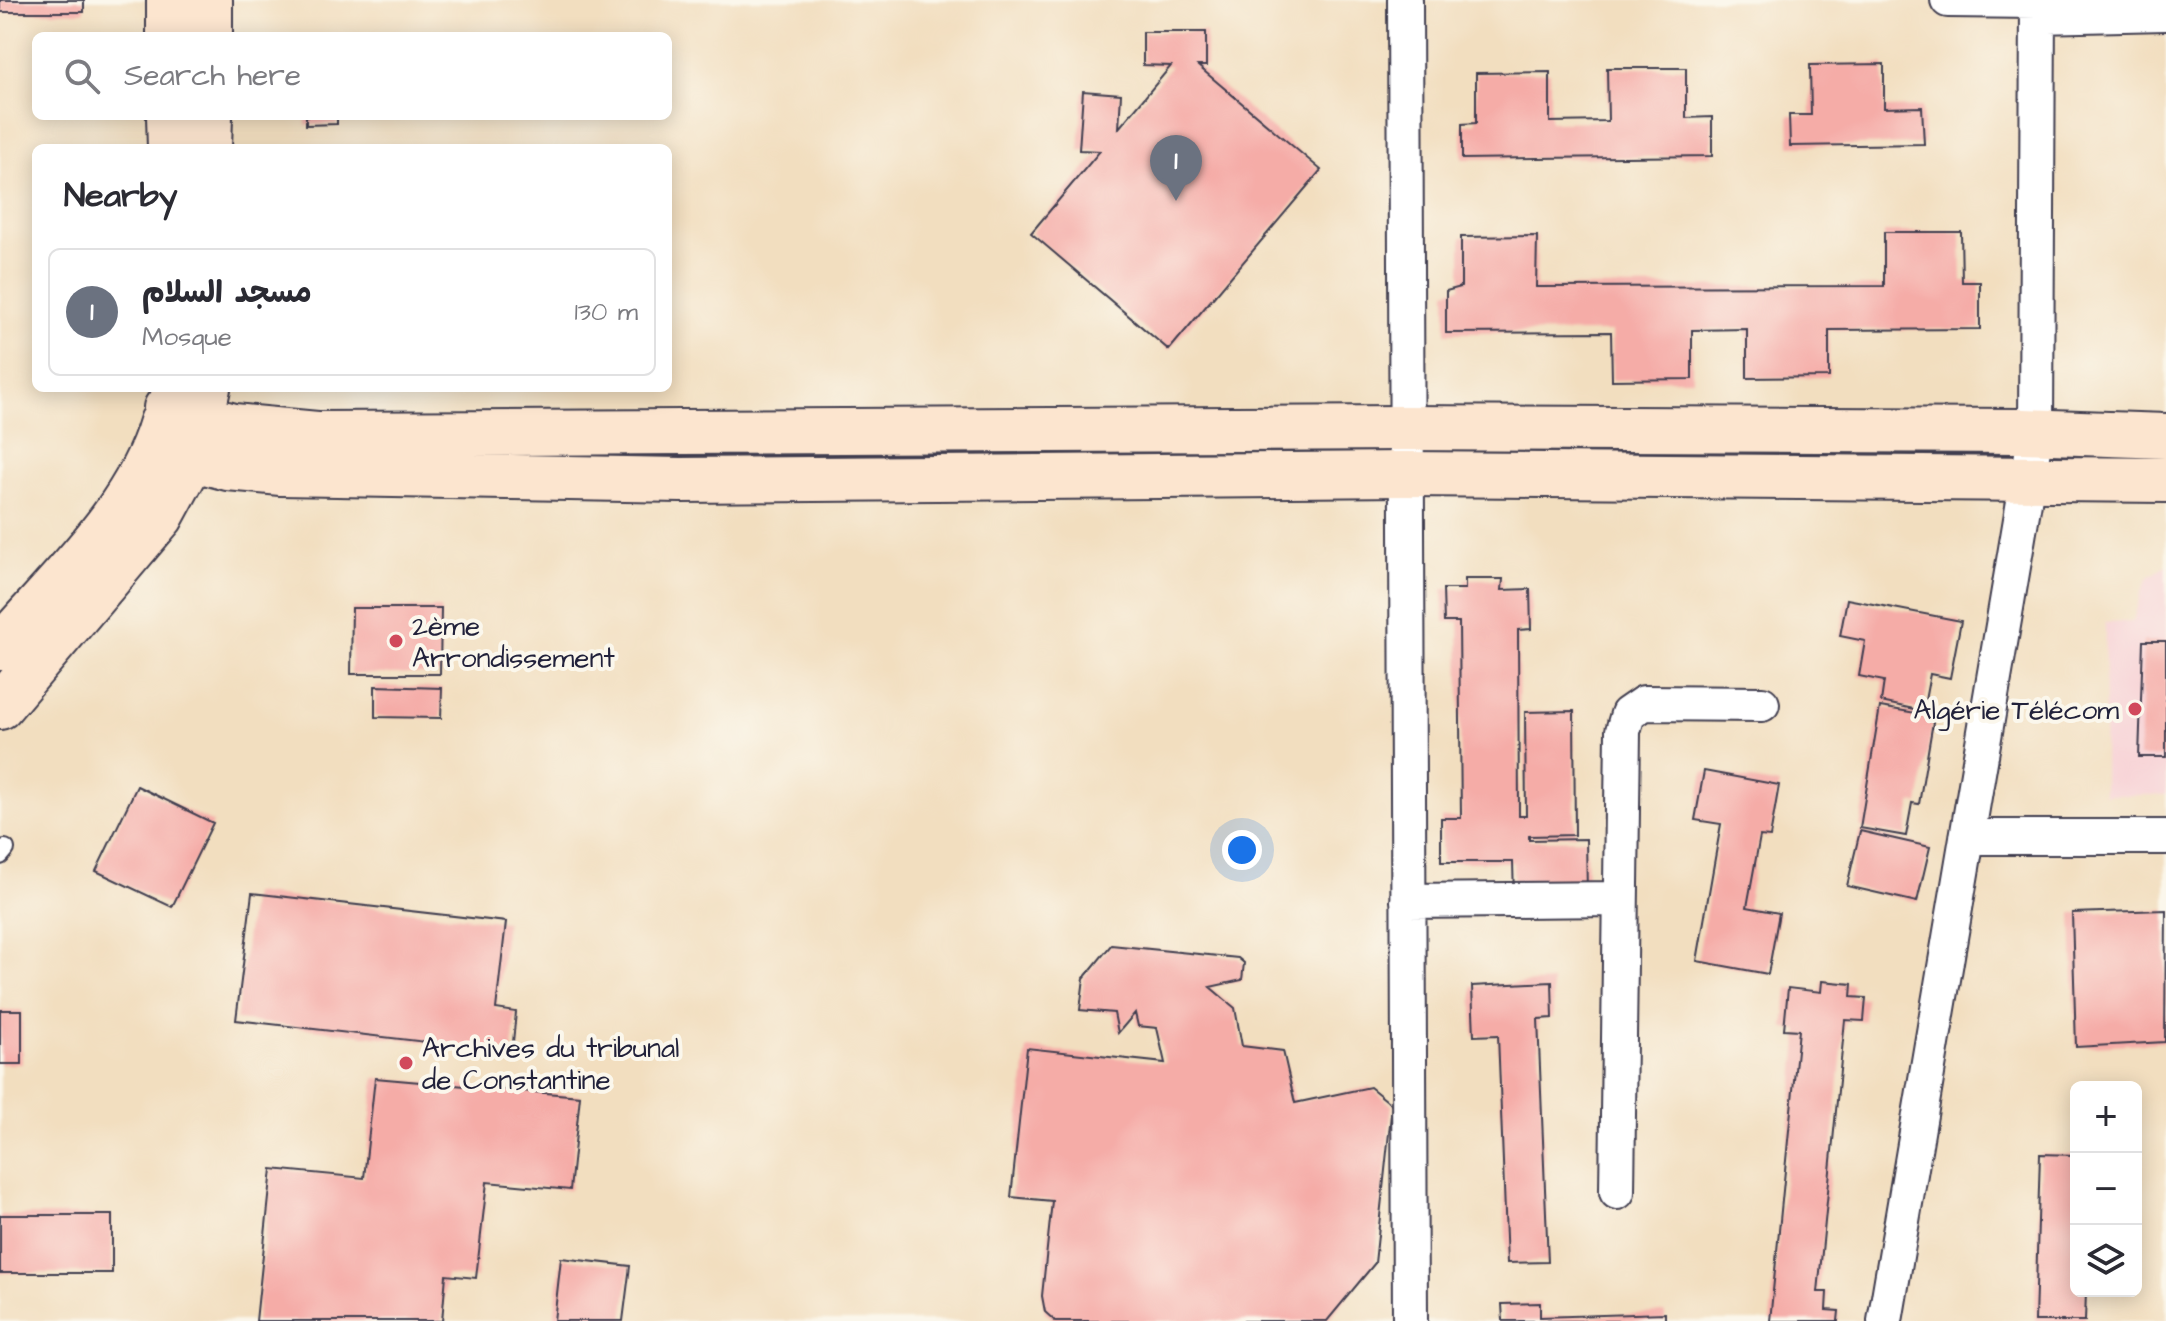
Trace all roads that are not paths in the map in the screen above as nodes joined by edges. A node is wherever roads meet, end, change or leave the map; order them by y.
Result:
1 (169, 0) edge
2 (210, 0) edge
3 (1405, 0) edge
4 (1948, 0) edge
5 (2038, 6) edge
6 (2166, 13) edge
7 (169, 32) edge
8 (210, 32) edge
9 (169, 120) edge
10 (210, 120) edge
11 (170, 144) edge
12 (209, 144) edge
13 (193, 398) edge
14 (1405, 428) junction
15 (2036, 431) junction
16 (2166, 436) edge
17 (283, 453) junction
18 (173, 454) junction
19 (1405, 474) junction
20 (2027, 479) junction
21 (2166, 480) edge
22 (155, 525) junction
23 (0, 648) edge
24 (1762, 704) dead end
25 (0, 707) edge
26 (1967, 837) junction
27 (2166, 837) edge
28 (1620, 899) junction
29 (1408, 901) junction
30 (1617, 1192) dead end
31 (1410, 1321) edge
32 (1885, 1321) edge

1 - 7 main road
2 - 8 main road
3 - 14 street
4 - 5 street
5 - 6 street
5 - 15 street
9 - 11 main road
10 - 12 main road
13 - 17 main road
13 - 18 main road
14 - 15 main road
14 - 17 main road
14 - 19 street
15 - 16 main road
15 - 20 street
17 - 18 main road
17 - 19 main road
17 - 22 main road
18 - 22 main road
18 - 23 main road
19 - 20 main road
19 - 29 street
20 - 21 main road
20 - 26 street
22 - 25 main road
24 - 28 street
26 - 27 street
26 - 32 street
28 - 29 street
28 - 30 street
29 - 31 street

